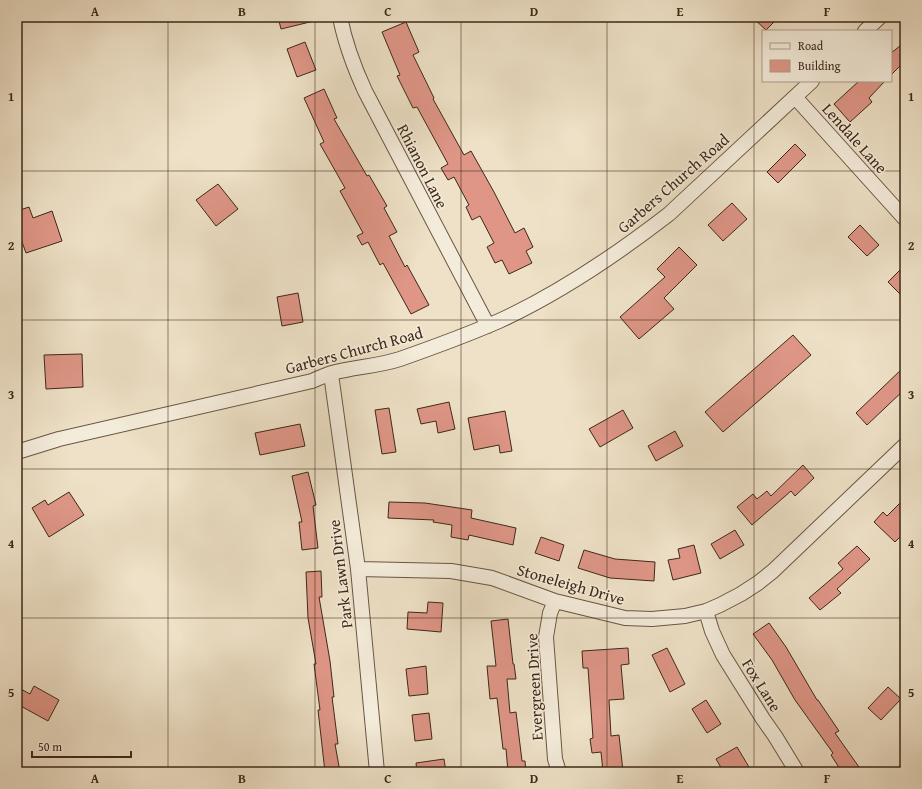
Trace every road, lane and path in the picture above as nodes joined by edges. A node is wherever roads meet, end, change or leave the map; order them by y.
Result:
1 (340, 17) edge
2 (880, 17) edge
3 (866, 30) edge
4 (811, 82) edge
5 (795, 97) junction
6 (905, 219) edge
7 (488, 326) junction
8 (331, 374) junction
9 (905, 446) edge
10 (17, 452) edge
11 (358, 570) junction
12 (555, 601) junction
13 (706, 612) junction
14 (377, 772) edge
15 (559, 772) edge
16 (797, 772) edge

1 - 7 street, Rhianon Lane
2 - 3 street
4 - 5 street, Garbers Church Road
5 - 6 street, Lendale Lane
5 - 7 street, Garbers Church Road
7 - 8 street, Garbers Church Road
8 - 10 street, Garbers Church Road
8 - 11 street, Park Lawn Drive
9 - 13 street, Stoneleigh Drive
11 - 12 street, Stoneleigh Drive
11 - 14 street, Park Lawn Drive
12 - 13 street, Stoneleigh Drive
12 - 15 street, Evergreen Drive
13 - 16 street, Fox Lane

